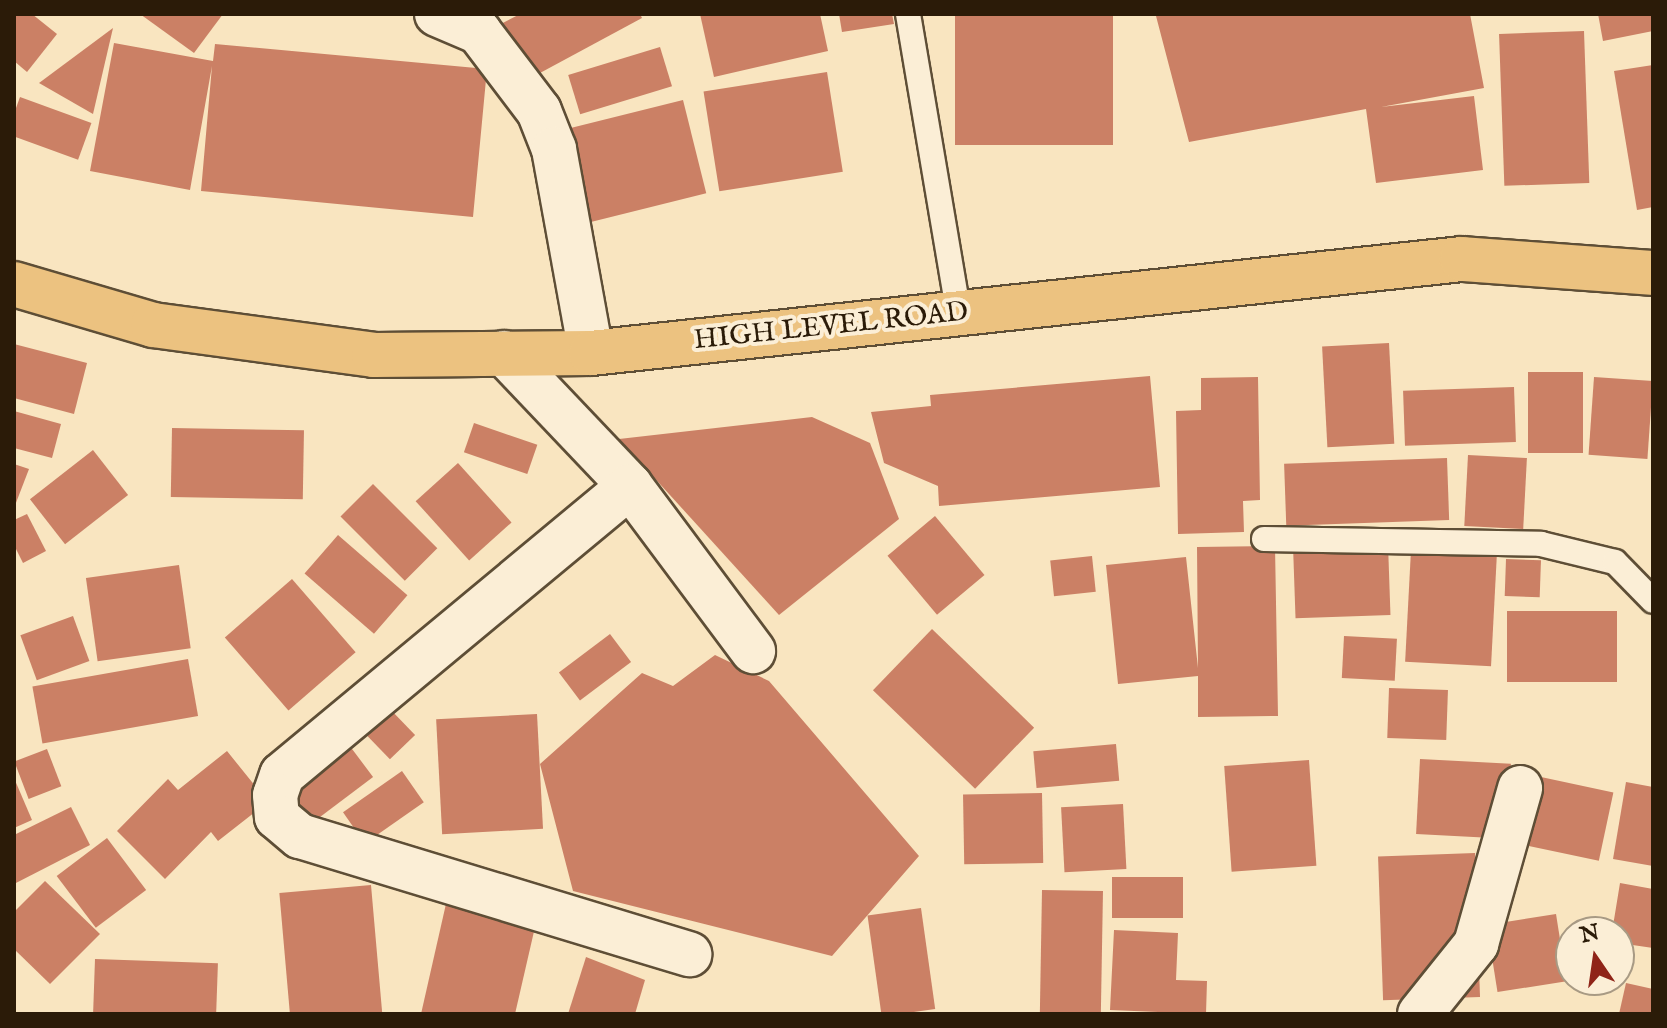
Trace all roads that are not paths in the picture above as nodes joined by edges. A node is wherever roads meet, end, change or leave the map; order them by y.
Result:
1 (437, 14) edge
2 (908, 14) edge
3 (1653, 273) edge
4 (14, 284) edge
5 (959, 314) junction
6 (504, 353) junction
7 (591, 353) junction
8 (630, 486) junction
9 (1264, 539) dead end
10 (1653, 601) edge
11 (753, 651) dead end
12 (1520, 788) dead end
13 (689, 954) dead end
14 (1420, 1014) edge

1 - 7 street
2 - 5 lane
3 - 5 highway, HIGH LEVEL ROAD
4 - 6 highway, HIGH LEVEL ROAD
5 - 7 highway, HIGH LEVEL ROAD
6 - 7 highway, HIGH LEVEL ROAD
6 - 8 street
8 - 11 street
8 - 13 street
9 - 10 lane
12 - 14 street

